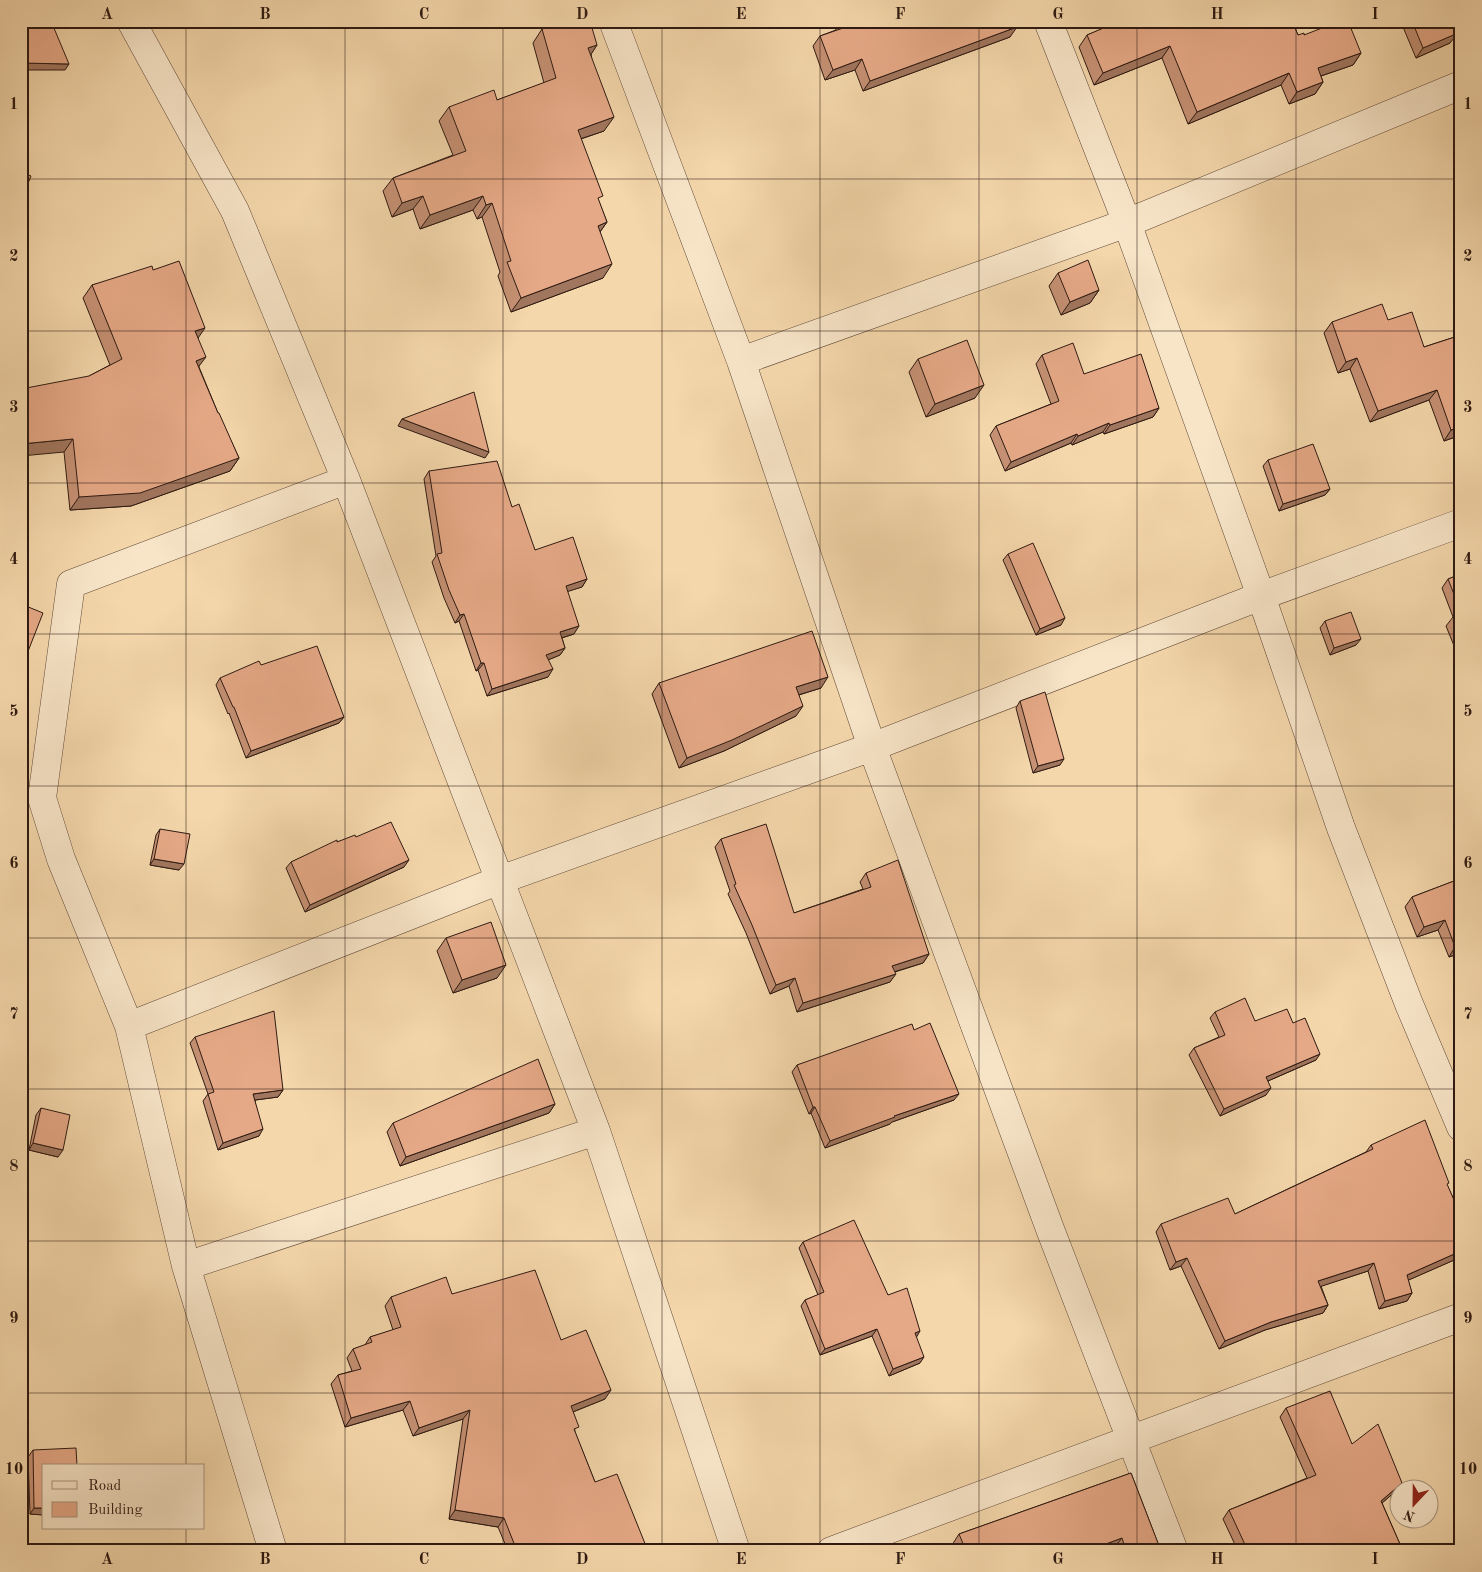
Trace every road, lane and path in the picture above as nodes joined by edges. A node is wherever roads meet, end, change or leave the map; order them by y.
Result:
1 (131, 21) edge
2 (613, 21) edge
3 (1048, 21) edge
4 (1461, 85) edge
5 (1127, 222) junction
6 (741, 361) junction
7 (346, 480) junction
8 (1461, 523) edge
9 (1261, 596) junction
10 (872, 747) junction
11 (500, 880) junction
12 (129, 1026) junction
13 (1461, 1128) edge
14 (596, 1132) junction
15 (186, 1266) junction
16 (1461, 1317) edge
17 (1132, 1440) junction
18 (273, 1551) edge
19 (736, 1551) edge
20 (831, 1551) edge
21 (1174, 1551) edge

1 - 7 street
2 - 6 street
3 - 5 street
4 - 5 street
5 - 6 street
5 - 9 street
6 - 10 street
7 - 11 street
7 - 12 street
8 - 9 street
9 - 10 street
9 - 13 street
10 - 11 street
10 - 17 street
11 - 12 street
11 - 14 street
12 - 15 street
14 - 15 street
14 - 19 street
15 - 18 street
16 - 17 street
17 - 20 street
17 - 21 street

